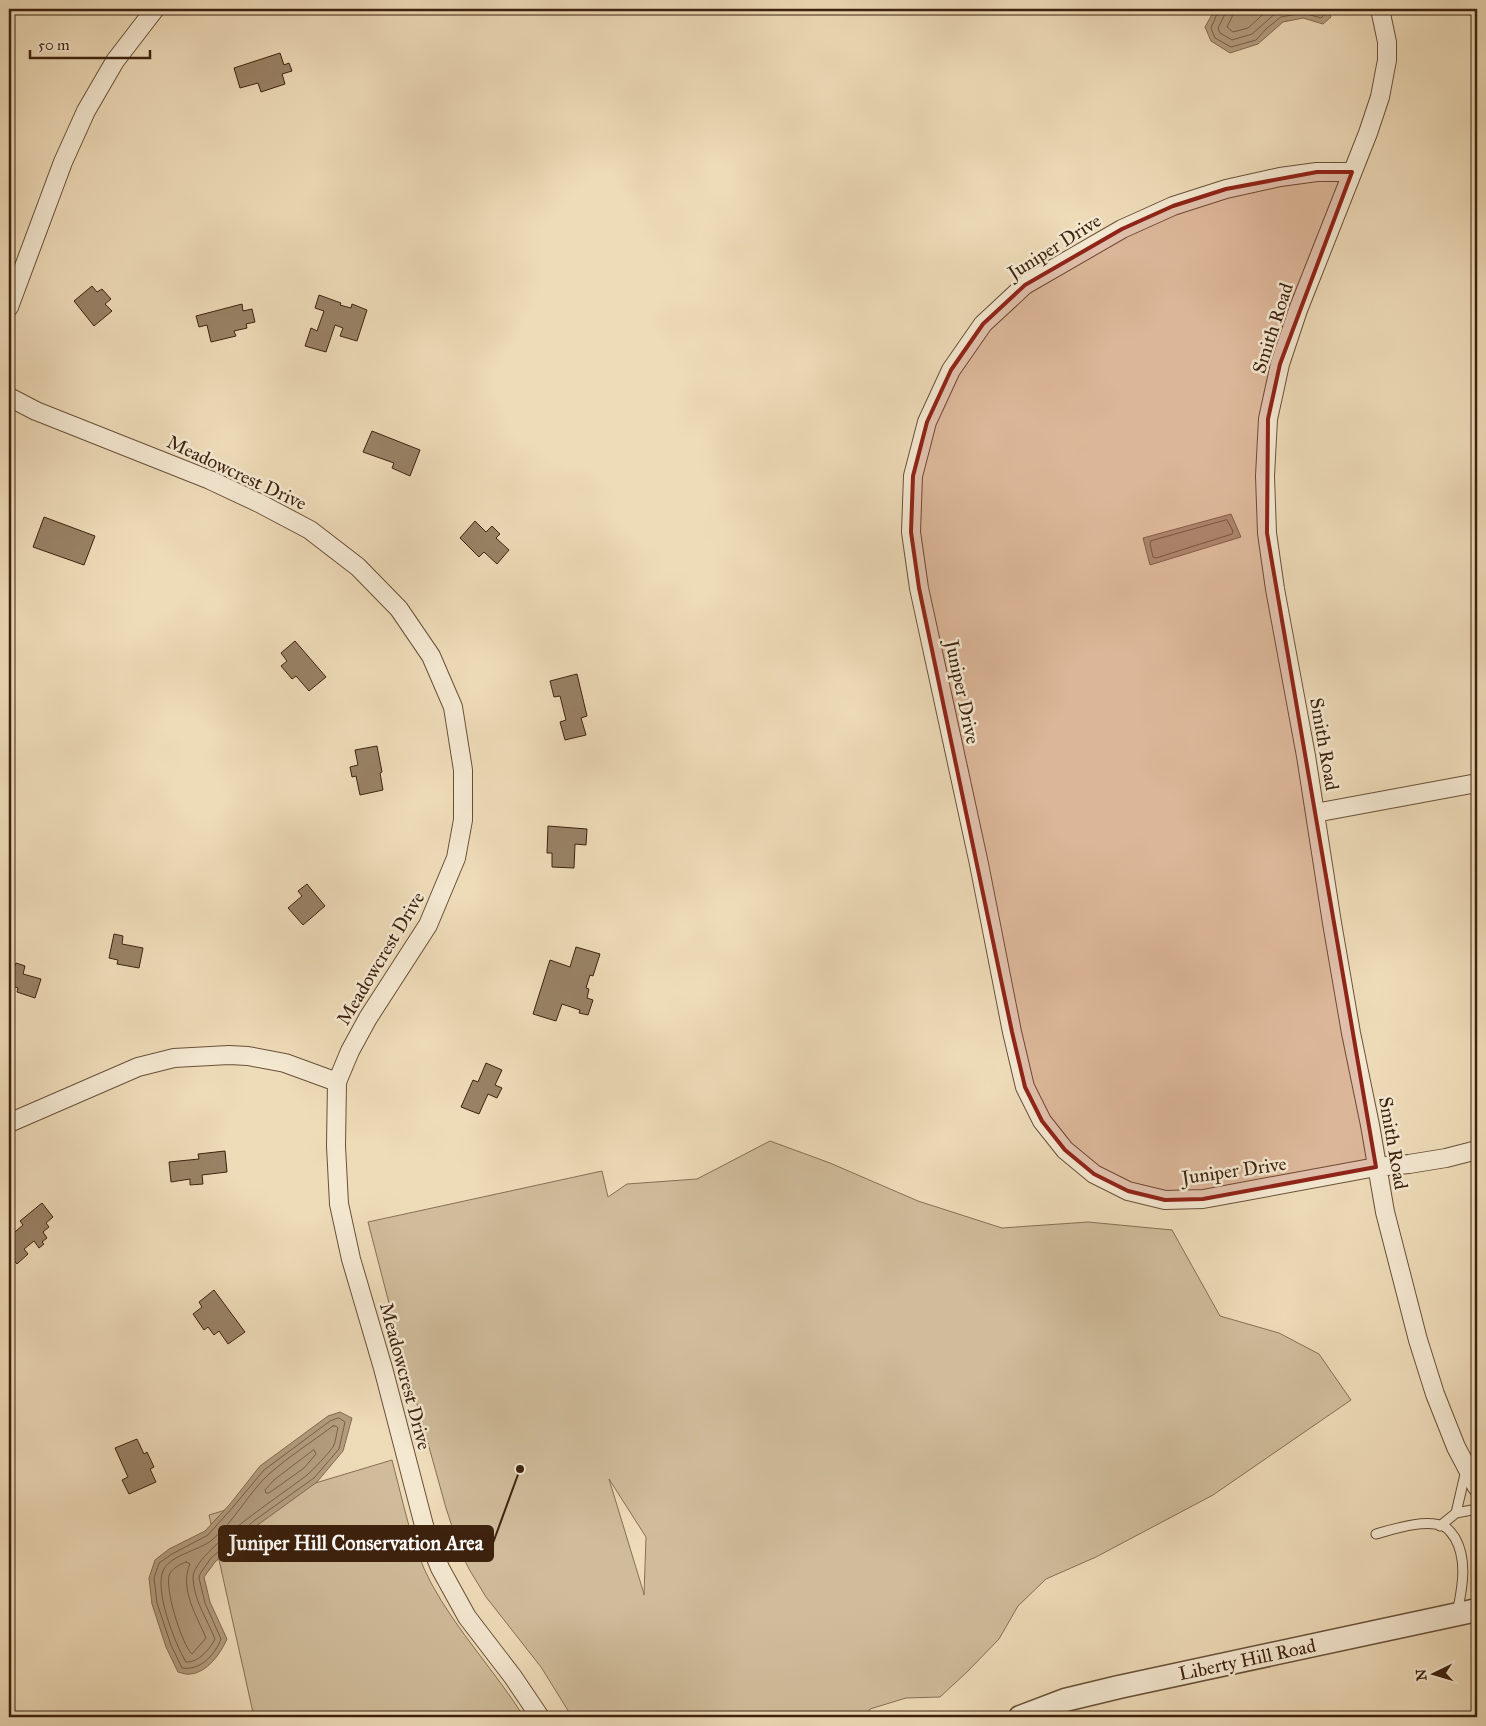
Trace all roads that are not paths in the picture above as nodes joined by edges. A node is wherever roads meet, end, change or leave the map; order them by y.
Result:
1 (155, 9) edge
2 (1380, 9) edge
3 (1352, 172) junction
4 (9, 307) edge
5 (9, 397) edge
6 (1477, 784) edge
7 (1315, 813) junction
8 (337, 1082) junction
9 (9, 1123) edge
10 (1477, 1150) edge
11 (1376, 1167) junction
12 (1467, 1467) junction
13 (1477, 1487) edge
14 (1477, 1509) edge
15 (1456, 1514) junction
16 (1440, 1526) junction
17 (1376, 1534) dead end
18 (1467, 1612) edge
19 (540, 1717) edge
20 (1020, 1717) edge

1 - 4 street
2 - 3 street, Smith Road
3 - 7 street, Smith Road
3 - 11 street, Juniper Drive
5 - 8 street, Meadowcrest Drive
6 - 7 street
7 - 11 street, Smith Road
8 - 9 street
8 - 19 street, Meadowcrest Drive
10 - 11 street, Juniper Drive
11 - 12 street, Smith Road
12 - 13 street, Smith Road
12 - 15 lane
14 - 15 lane
15 - 16 lane
16 - 17 lane
16 - 18 lane
18 - 20 street, Liberty Hill Road

